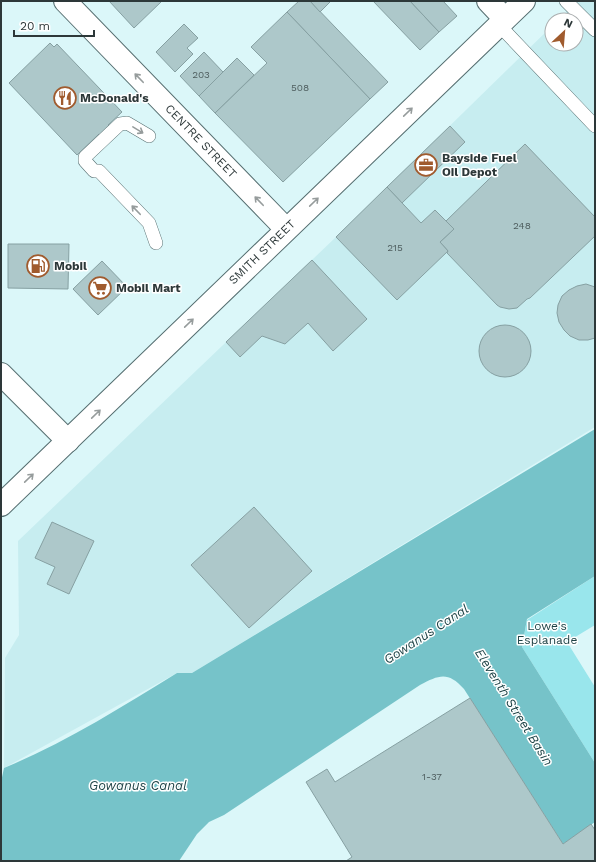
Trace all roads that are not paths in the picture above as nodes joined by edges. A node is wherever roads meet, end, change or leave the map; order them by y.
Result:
1 (65, 1) edge
2 (488, 1) edge
3 (524, 1) edge
4 (566, 1) edge
5 (502, 22) junction
6 (595, 30) edge
7 (595, 126) edge
8 (149, 136) dead end
9 (286, 229) junction
10 (156, 243) dead end
11 (1, 374) edge
12 (68, 441) junction
13 (1, 505) edge

9 -> 1 street, CENTRE STREET
2 - 5 street
3 - 5 street, SMITH STREET
4 - 6 lane
5 - 7 lane
9 -> 5 street, SMITH STREET
10 -> 8 lane
12 -> 9 street, SMITH STREET
11 - 12 street
13 -> 12 street, SMITH STREET

